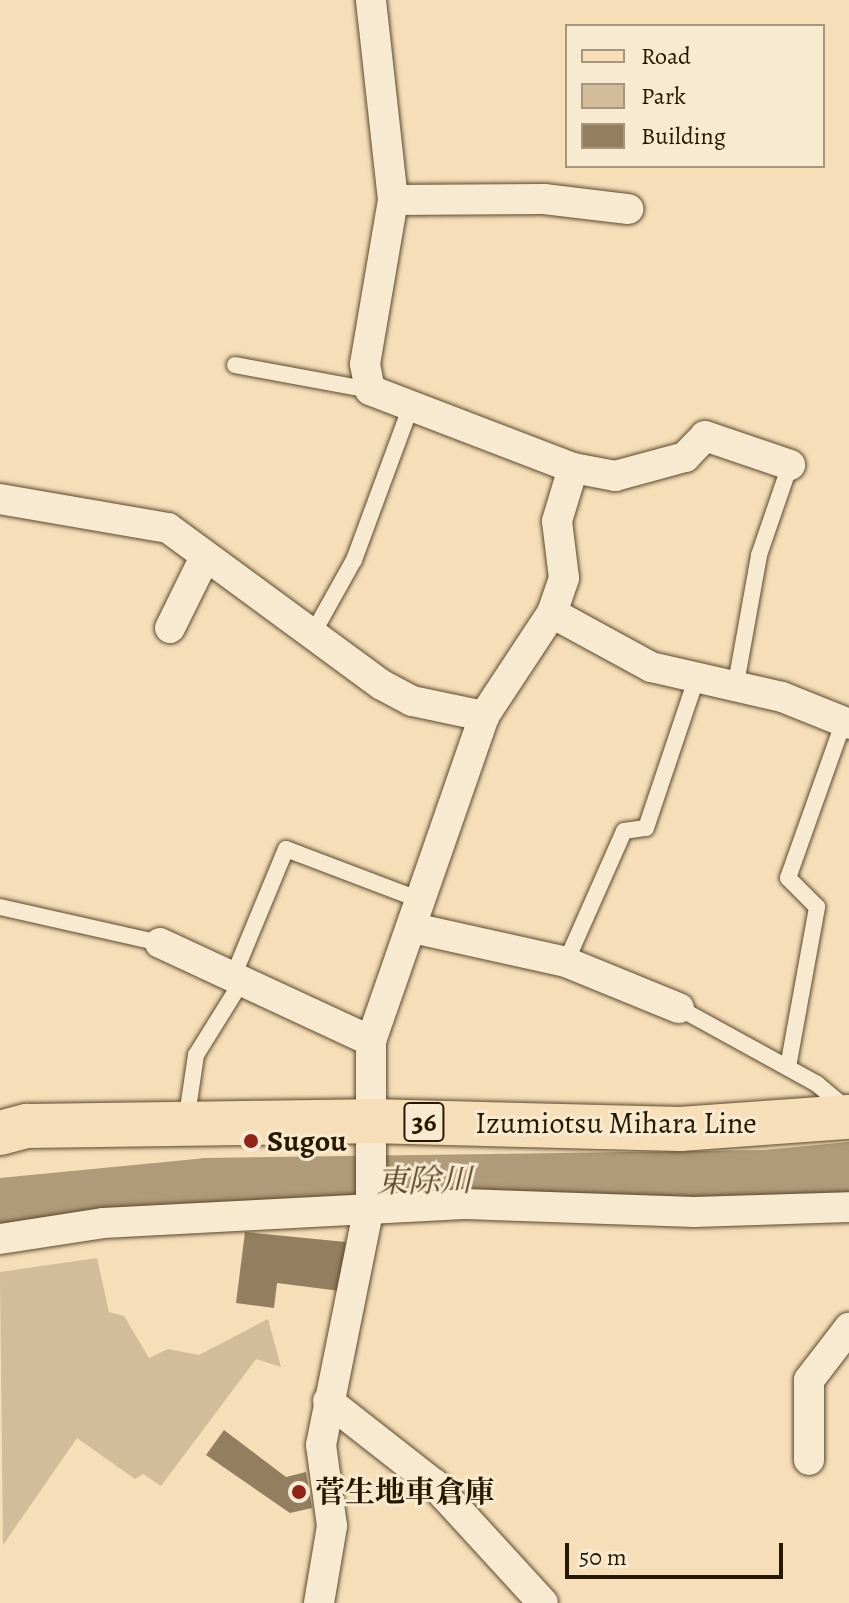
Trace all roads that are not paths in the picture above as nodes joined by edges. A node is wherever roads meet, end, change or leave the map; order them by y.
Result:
1 (371, 0) edge
2 (393, 200) junction
3 (628, 209) dead end
4 (235, 365) dead end
5 (370, 390) junction
6 (410, 409) junction
7 (790, 465) joint
8 (573, 468) junction
9 (0, 499) edge
10 (205, 557) junction
11 (552, 613) junction
12 (170, 628) dead end
13 (312, 635) junction
14 (695, 682) junction
15 (735, 689) junction
16 (484, 716) junction
17 (846, 722) edge
18 (0, 907) edge
19 (418, 914) junction
20 (160, 943) joint
21 (566, 962) junction
22 (239, 977) junction
23 (679, 1008) joint
24 (371, 1041) junction
25 (788, 1067) junction
26 (849, 1111) edge
27 (849, 1117) edge
28 (186, 1124) junction
29 (369, 1131) junction
30 (0, 1133) edge
31 (370, 1203) junction
32 (849, 1207) edge
33 (0, 1239) edge
34 (849, 1328) edge
35 (328, 1401) junction
36 (809, 1460) dead end
37 (319, 1603) edge
38 (543, 1603) edge

1 - 2 street
2 - 3 street
2 - 5 street
4 - 5 lane
5 - 6 street
6 - 8 street
6 - 13 lane
7 - 8 street
7 - 15 lane
8 - 11 street
9 - 10 street
10 - 12 street
10 - 13 street
11 - 14 street
11 - 16 street
13 - 16 street
14 - 15 street
14 - 21 lane
15 - 17 street
16 - 19 street
17 - 25 lane
18 - 20 lane
19 - 21 street
19 - 22 lane
19 - 24 street
20 - 22 street
21 - 23 street
22 - 24 street
22 - 28 lane
23 - 25 lane
24 - 29 street
25 - 26 lane
27 - 29 main road, Izumiotsu Mihara Line / 36
28 - 29 main road, Izumiotsu Mihara Line / 36
28 - 30 main road, Izumiotsu Mihara Line / 36
29 - 31 street
31 - 32 street
31 - 33 street
31 - 35 street
34 - 36 street
35 - 37 street
35 - 38 street

